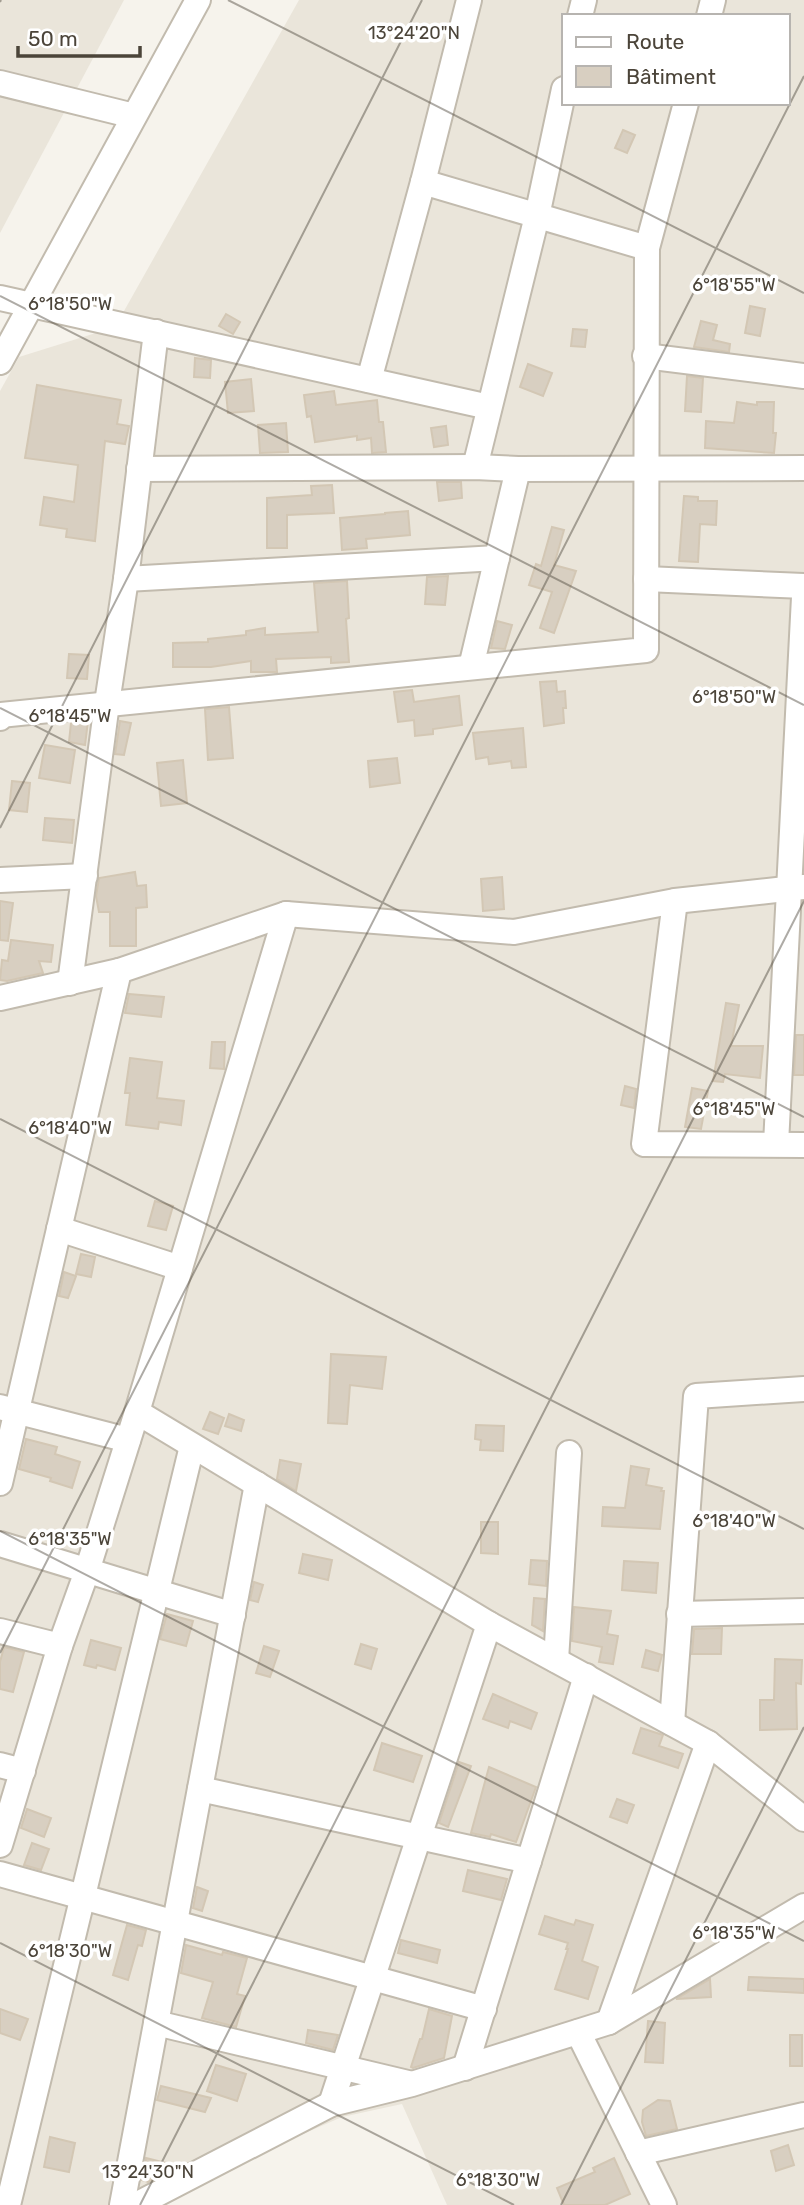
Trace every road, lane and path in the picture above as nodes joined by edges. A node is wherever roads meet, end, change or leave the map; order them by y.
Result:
1 (198, 0) edge
2 (469, 0) edge
3 (0, 83) edge
4 (562, 98) edge
5 (685, 105) edge
6 (134, 116) junction
7 (423, 182) junction
8 (537, 216) junction
9 (647, 248) junction
10 (0, 298) edge
11 (30, 307) junction
12 (156, 332) junction
13 (645, 356) junction
14 (0, 362) edge
15 (804, 376) edge
16 (369, 380) junction
17 (489, 407) junction
18 (475, 467) junction
19 (804, 468) edge
20 (139, 469) junction
21 (518, 469) junction
22 (646, 469) junction
23 (497, 558) junction
24 (126, 579) junction
25 (646, 579) junction
26 (804, 586) edge
27 (804, 597) edge
28 (471, 667) junction
29 (107, 702) junction
30 (0, 718) edge
31 (85, 876) junction
32 (0, 880) edge
33 (796, 888) edge
34 (674, 901) junction
35 (286, 914) junction
36 (118, 971) junction
37 (71, 983) junction
38 (0, 998) edge
39 (793, 1022) edge
40 (776, 1144) junction
41 (804, 1145) edge
42 (59, 1229) junction
43 (180, 1268) junction
44 (804, 1390) edge
45 (9, 1409) edge
46 (137, 1412) junction
47 (128, 1440) junction
48 (192, 1446) junction
49 (569, 1453) dead end
50 (0, 1483) edge
51 (257, 1484) junction
52 (0, 1544) edge
53 (87, 1571) junction
54 (157, 1592) junction
55 (804, 1611) edge
56 (679, 1614) junction
57 (233, 1615) junction
58 (489, 1624) junction
59 (0, 1631) edge
60 (60, 1646) junction
61 (556, 1660) junction
62 (586, 1676) junction
63 (672, 1723) junction
64 (708, 1743) junction
65 (12, 1768) edge
66 (200, 1789) junction
67 (804, 1819) edge
68 (419, 1837) junction
69 (0, 1845) edge
70 (529, 1861) junction
71 (0, 1874) edge
72 (83, 1897) junction
73 (804, 1906) edge
74 (175, 1923) junction
75 (372, 1978) junction
76 (484, 2009) junction
77 (609, 2022) junction
78 (156, 2023) junction
79 (578, 2032) junction
80 (342, 2068) junction
81 (465, 2068) junction
82 (412, 2084) junction
83 (331, 2104) junction
84 (804, 2115) edge
85 (638, 2153) junction
86 (8, 2205) edge
87 (122, 2205) edge
88 (136, 2205) edge
89 (664, 2205) edge

1 - 6 street
2 - 7 street
3 - 6 street
4 - 8 street
5 - 9 street
6 - 11 street
7 - 8 street
7 - 16 street
8 - 9 street
8 - 17 street
9 - 13 street
10 - 11 street
11 - 12 street
11 - 14 street
12 - 16 street
12 - 20 street
13 - 15 street
13 - 22 street
16 - 17 street
17 - 18 street
18 - 20 street
18 - 21 street
19 - 22 street
20 - 24 street
21 - 22 street
21 - 23 street
22 - 25 street
23 - 24 street
23 - 28 street
24 - 29 street
25 - 26 street
25 - 28 street
27 - 33 street
28 - 29 street
29 - 30 street
29 - 31 street
31 - 32 street
31 - 37 street
33 - 34 street
33 - 39 street
34 - 35 street
34 - 40 street
35 - 36 street
35 - 43 street
36 - 37 street
36 - 42 street
37 - 38 street
39 - 40 street
40 - 41 street
42 - 43 street
42 - 45 street
43 - 46 street
44 - 56 street
45 - 47 street
45 - 50 street
46 - 47 street
46 - 48 street
47 - 53 street
48 - 51 street
48 - 54 street
49 - 61 street
51 - 57 street
51 - 58 street
52 - 53 street
53 - 54 street
53 - 60 street
54 - 57 street
54 - 72 street
55 - 56 street
56 - 63 street
57 - 66 street
58 - 61 street
58 - 68 street
59 - 60 street
60 - 65 street
61 - 62 street
62 - 63 street
62 - 70 street
63 - 64 street
64 - 67 street
64 - 77 street
65 - 69 street
66 - 68 street
66 - 74 street
68 - 70 street
68 - 75 street
70 - 76 street
71 - 72 street
72 - 74 street
72 - 86 street
73 - 77 street
74 - 75 street
74 - 78 street
75 - 76 street
75 - 80 street
76 - 81 street
77 - 79 street
78 - 80 street
78 - 87 street
79 - 81 street
79 - 85 street
80 - 82 street
80 - 83 street
81 - 82 street
82 - 83 street
83 - 88 street
84 - 85 street
85 - 89 street

